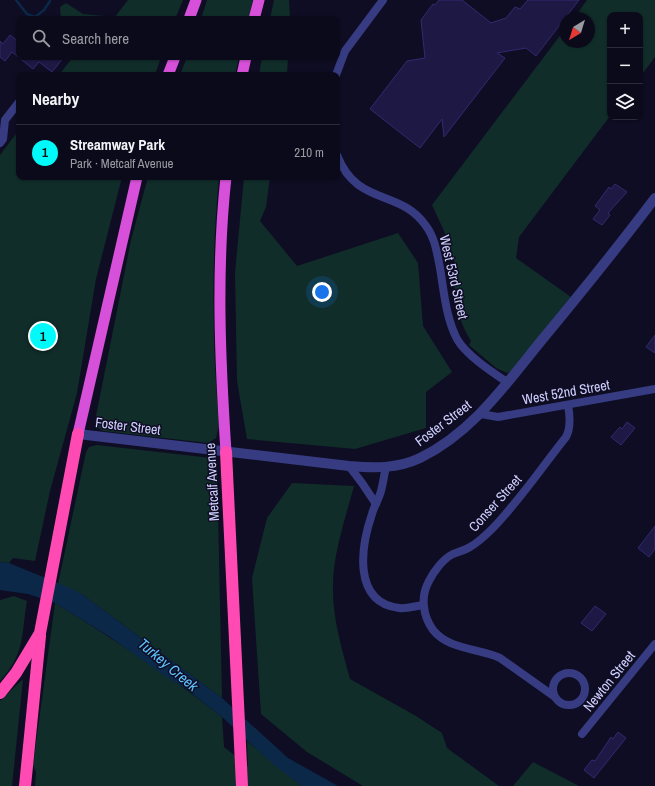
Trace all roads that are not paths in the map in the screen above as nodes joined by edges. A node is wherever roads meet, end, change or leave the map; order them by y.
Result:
1 (196, 0) edge
2 (259, 0) edge
3 (383, 0) edge
4 (190, 16) edge
5 (255, 16) edge
6 (174, 60) edge
7 (245, 60) edge
8 (169, 72) edge
9 (243, 72) edge
10 (337, 72) edge
11 (16, 106) edge
12 (0, 143) edge
13 (340, 161) edge
14 (136, 180) edge
15 (226, 180) edge
16 (655, 198) edge
17 (507, 382) junction
18 (655, 389) edge
19 (568, 405) junction
20 (481, 414) junction
21 (78, 434) junction
22 (226, 452) junction
23 (349, 466) junction
24 (386, 467) junction
25 (376, 504) junction
26 (423, 605) junction
27 (40, 633) junction
28 (655, 644) edge
29 (0, 693) edge
30 (555, 697) dead end
31 (582, 734) dead end
32 (25, 786) edge
33 (242, 786) edge

1 - 4 highway
2 - 5 highway
3 - 10 street
6 - 8 highway
7 - 9 highway
11 - 12 street
13 - 17 street, West 53rd Street
14 - 21 highway
15 - 22 highway, Metcalf Avenue
16 - 17 street, Foster Street
17 - 20 street, Foster Street
18 - 19 street, West 52nd Street
19 - 20 street, West 52nd Street
19 - 26 street, Conser Street
20 - 24 street, Foster Street
21 - 22 street, Foster Street
21 - 27 highway
22 - 23 street, Foster Street
22 - 33 highway, Metcalf Avenue
23 - 24 street, Foster Street
23 - 25 street
24 - 25 street
25 - 26 street
26 - 30 street
27 - 29 highway
27 - 32 highway
28 - 31 street, Newton Street

